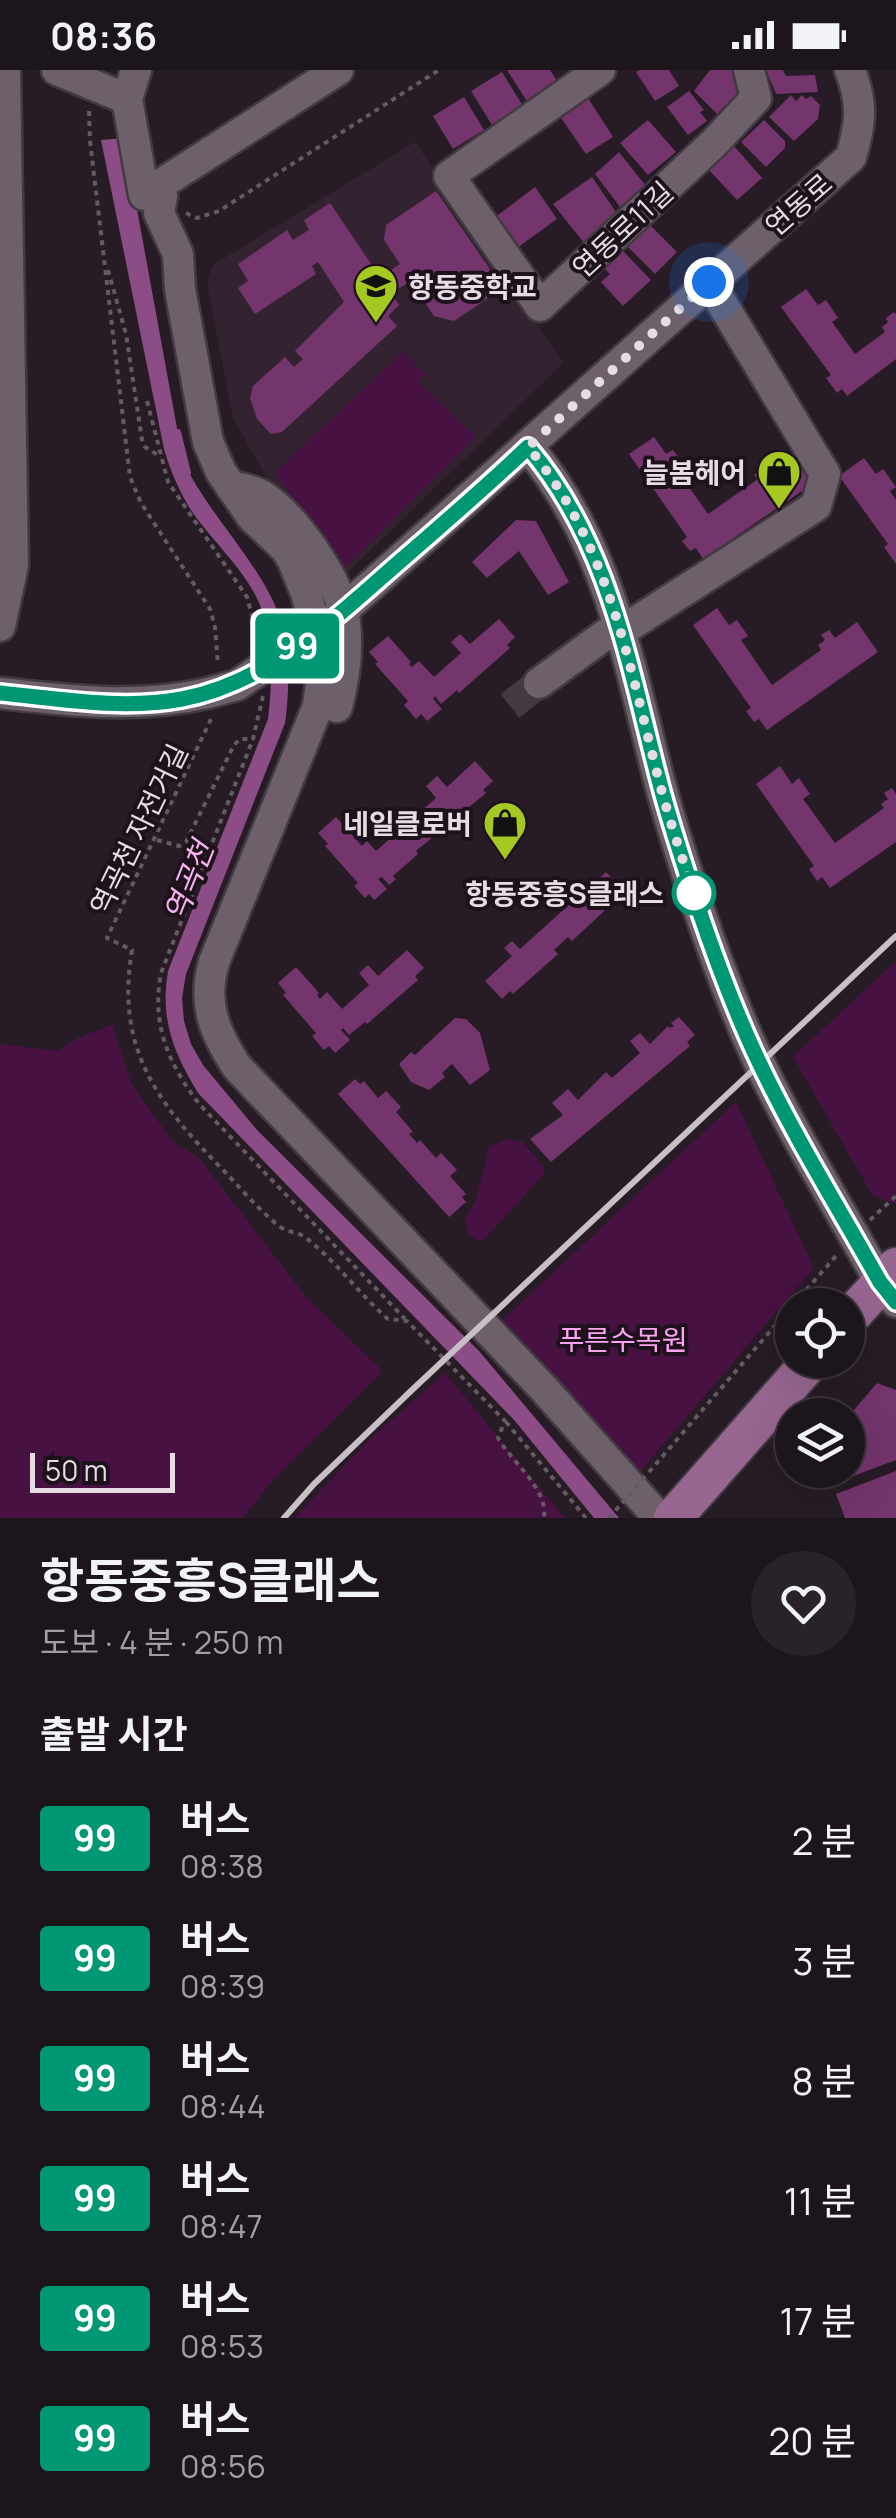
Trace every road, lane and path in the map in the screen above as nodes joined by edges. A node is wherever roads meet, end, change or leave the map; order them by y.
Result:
1 (5, 70) edge
2 (56, 70) edge
3 (338, 70) edge
4 (439, 70) edge
5 (600, 70) edge
6 (749, 70) edge
7 (850, 70) edge
8 (132, 84) edge
9 (89, 108) dead end
10 (3, 134) edge
11 (162, 196) joint
12 (105, 260) junction
13 (709, 282) junction
14 (147, 401) dead end
15 (528, 447) junction
16 (161, 457) junction
17 (232, 486) junction
18 (337, 617) junction
19 (0, 626) edge
20 (622, 627) junction
21 (259, 646) dead end
22 (262, 680) dead end
23 (539, 683) tunnel mouth
24 (0, 692) edge
25 (213, 695) junction
26 (253, 738) junction
27 (298, 758) junction
28 (155, 840) junction
29 (891, 1284) edge
30 (865, 1306) edge
31 (407, 1321) junction
32 (775, 1326) edge
33 (796, 1378) edge
34 (505, 1421) junction
35 (671, 1515) edge
36 (544, 1518) edge
37 (586, 1518) edge
38 (609, 1518) edge

1 - 10 street
2 - 8 street
3 - 8 street
4 - 11 path
5 - 6 street, 연동로11길
7 - 13 street, 연동로
9 - 12 path, 역곡천 자전거길
10 - 19 street
11 - 17 street
12 - 16 path
12 - 25 path, 역곡천 자전거길
13 - 15 street, 연동로
13 - 20 street
14 - 16 path
15 - 18 street, 연동로
15 - 20 street
16 - 21 path
17 - 18 street
17 - 27 street
18 - 25 street, 연동로, bridge
18 - 27 street
20 - 23 street
20 - 29 street
22 - 26 path
24 - 25 street, 연동로
25 - 28 path, 역곡천 자전거길
26 - 28 path
26 - 31 path
27 - 35 street
28 - 31 path, 역곡천 자전거길
29 - 30 main road
31 - 34 path
32 - 38 path, bridge
33 - 35 main road
34 - 36 path
34 - 37 path

